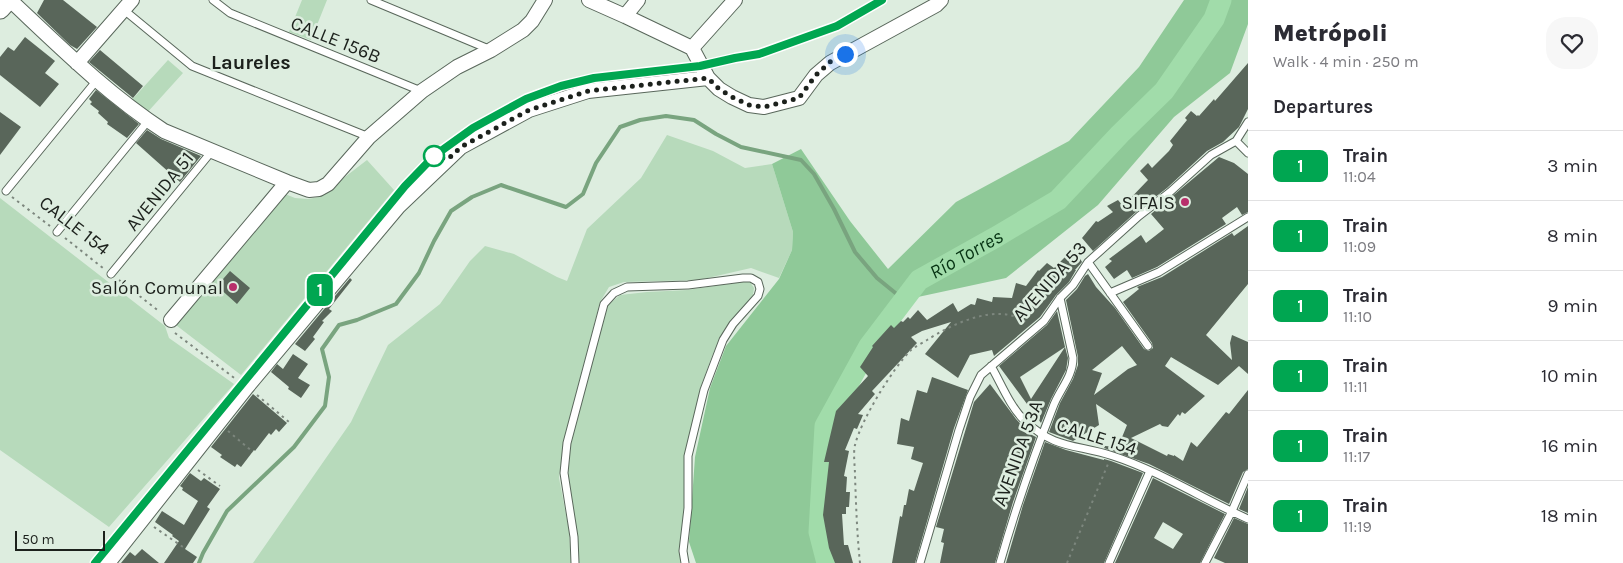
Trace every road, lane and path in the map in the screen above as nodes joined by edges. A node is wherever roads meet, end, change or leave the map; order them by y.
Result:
1 (9, 0) edge
2 (213, 0) edge
3 (372, 0) edge
4 (545, 0) edge
5 (589, 0) edge
6 (638, 0) edge
7 (736, 0) edge
8 (941, 0) edge
9 (128, 5) edge
10 (0, 9) edge
11 (625, 16) junction
12 (692, 48) junction
13 (491, 50) junction
14 (77, 62) junction
15 (708, 78) junction
16 (97, 80) junction
17 (422, 91) junction
18 (148, 121) junction
19 (1248, 122) edge
20 (369, 137) junction
21 (1236, 141) junction
22 (212, 151) junction
23 (1248, 154) edge
24 (287, 182) junction
25 (6, 191) joint
26 (1248, 217) edge
27 (57, 232) junction
28 (1088, 262) junction
29 (111, 274) junction
30 (1110, 293) junction
31 (1060, 298) junction
32 (171, 320) junction
33 (1033, 330) junction
34 (1148, 346) dead end
35 (991, 366) junction
36 (247, 387) junction
37 (219, 422) junction
38 (289, 422) dead end
39 (1043, 435) junction
40 (253, 452) dead end
41 (1112, 455) junction
42 (187, 463) junction
43 (1150, 471) junction
44 (1248, 474) edge
45 (220, 486) dead end
46 (1232, 511) junction
47 (142, 519) junction
48 (1248, 519) edge
49 (183, 547) dead end
50 (108, 563) edge
51 (575, 563) edge
52 (685, 563) edge
53 (860, 563) edge
54 (920, 563) edge
55 (1000, 563) edge
56 (1067, 563) edge
57 (1109, 563) edge
58 (1204, 563) edge

1 - 10 main road
1 - 14 street
2 - 17 lane, CALLE 156B
3 - 13 lane
4 - 13 street
5 - 11 street
6 - 11 street
7 - 12 street
8 - 15 street
9 - 14 street
9 - 20 lane
11 - 12 street
12 - 15 street
13 - 17 street
14 - 16 street
15 - 36 street
16 - 18 street
16 - 25 lane
17 - 20 street
18 - 22 street
18 - 27 lane
19 - 21 lane, AVENIDA 53
20 - 24 street
21 - 23 lane
21 - 28 lane, AVENIDA 53
22 - 24 street
22 - 29 lane, AVENIDA 51
24 - 32 street
25 - 27 path, CALLE 154
26 - 30 lane
27 - 29 path, CALLE 154
28 - 30 lane
28 - 31 lane, AVENIDA 53
29 - 32 path, CALLE 154
30 - 34 lane
31 - 33 lane, AVENIDA 53
31 - 39 lane, AVENIDA 53A
32 - 36 path, CALLE 154
33 - 35 lane, AVENIDA 53
33 - 53 path
35 - 39 lane, CALLE 154
35 - 54 lane, AVENIDA 53
36 - 37 street
36 - 38 path, CALLE 154
37 - 40 path
37 - 42 street
39 - 41 lane, CALLE 154
39 - 55 lane, AVENIDA 53A
41 - 43 lane, CALLE 154
41 - 56 path
42 - 45 path
42 - 47 street
43 - 46 lane, CALLE 154
43 - 57 lane
44 - 46 lane
46 - 48 lane, CALLE 154
46 - 58 lane
47 - 49 path
47 - 50 street
51 - 52 lane

